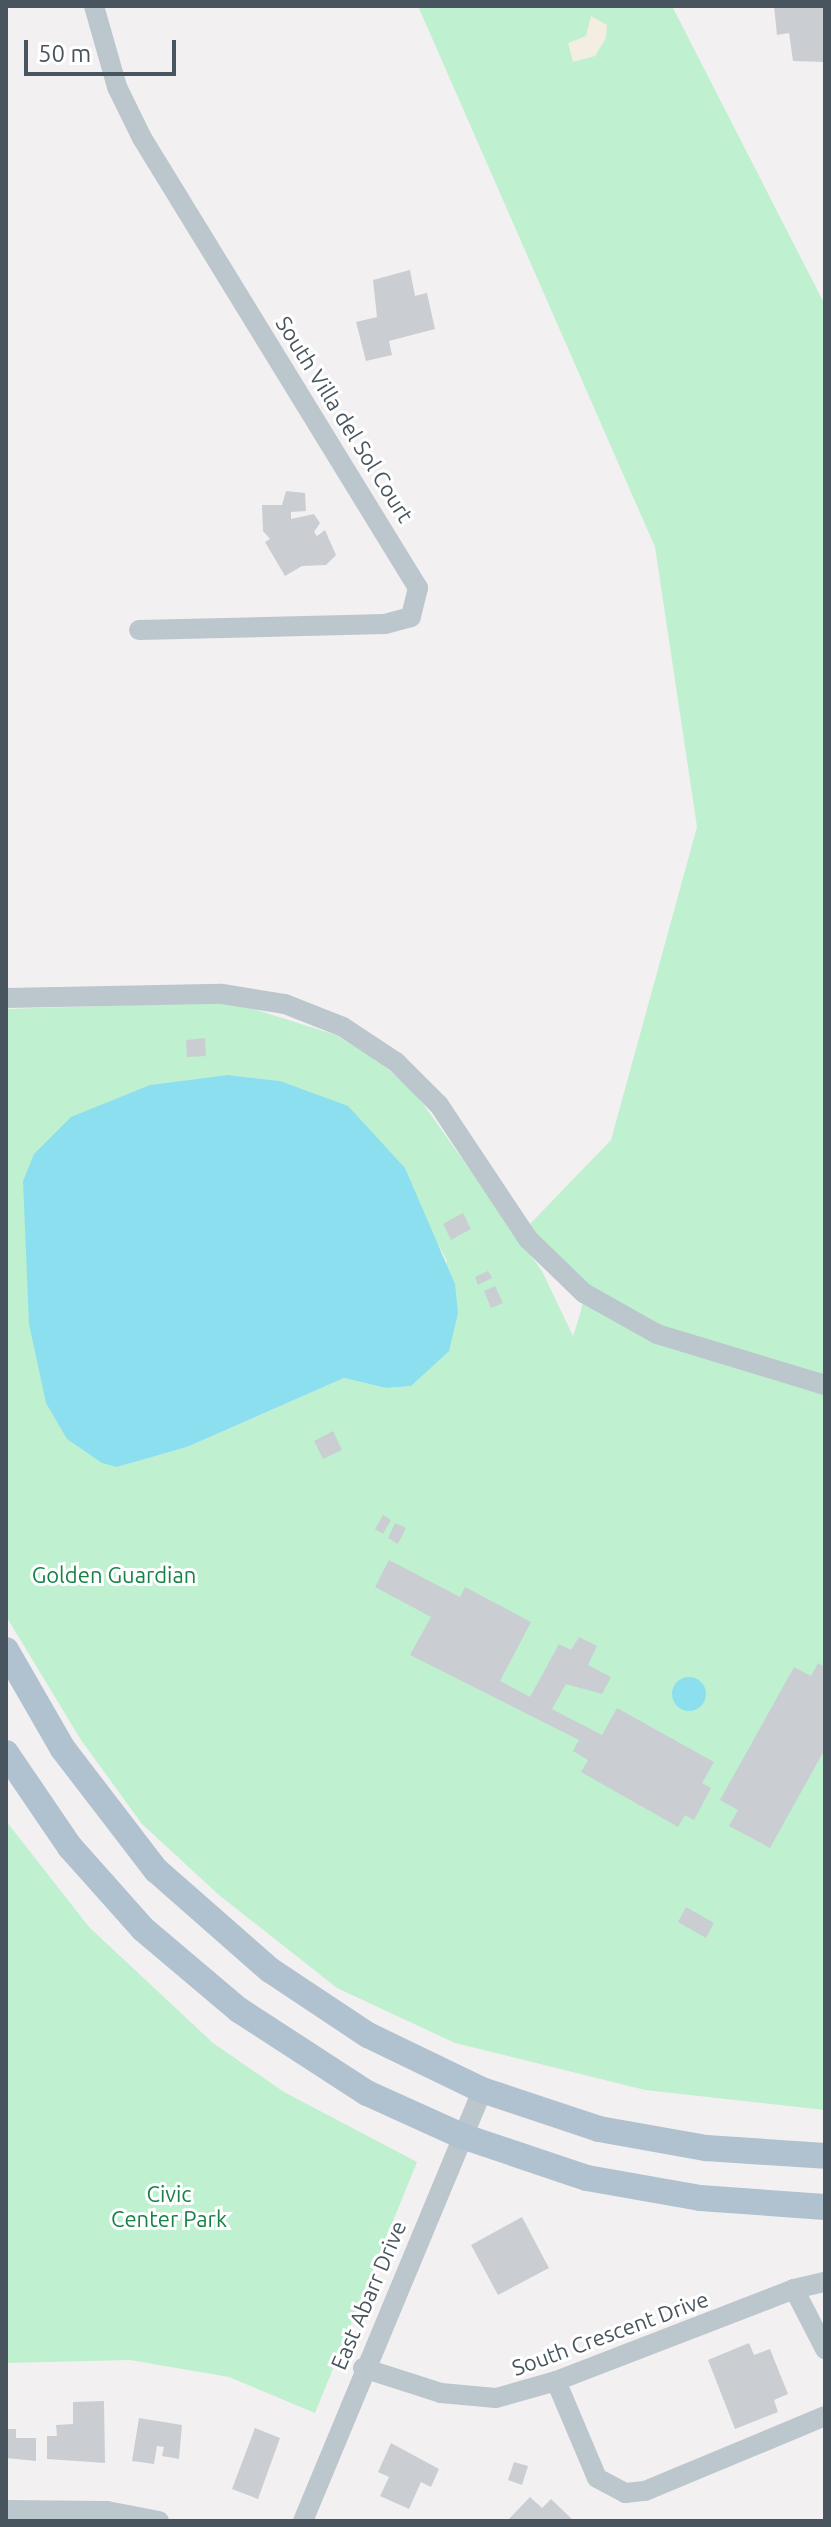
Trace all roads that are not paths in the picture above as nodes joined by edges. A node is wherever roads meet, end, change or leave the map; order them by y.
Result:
1 (94, 6) edge
2 (139, 630) dead end
3 (6, 998) edge
4 (825, 1385) edge
5 (6, 1650) edge
6 (6, 1753) edge
7 (482, 2090) junction
8 (462, 2136) junction
9 (825, 2156) edge
10 (825, 2207) edge
11 (825, 2282) edge
12 (794, 2289) junction
13 (825, 2349) edge
14 (363, 2368) junction
15 (556, 2381) junction
16 (825, 2416) edge
17 (6, 2510) edge
18 (159, 2521) edge
19 (303, 2521) edge

1 - 2 street, South Villa del Sol Court
3 - 4 street
5 - 7 main road
6 - 8 main road
7 - 8 street, East Abarr Drive
7 - 9 main road
8 - 10 main road
8 - 14 street, East Abarr Drive
11 - 12 street, South Crescent Drive
12 - 13 street
12 - 15 street, South Crescent Drive
14 - 15 street, South Crescent Drive
14 - 19 street, East Abarr Drive
15 - 16 street
17 - 18 street

